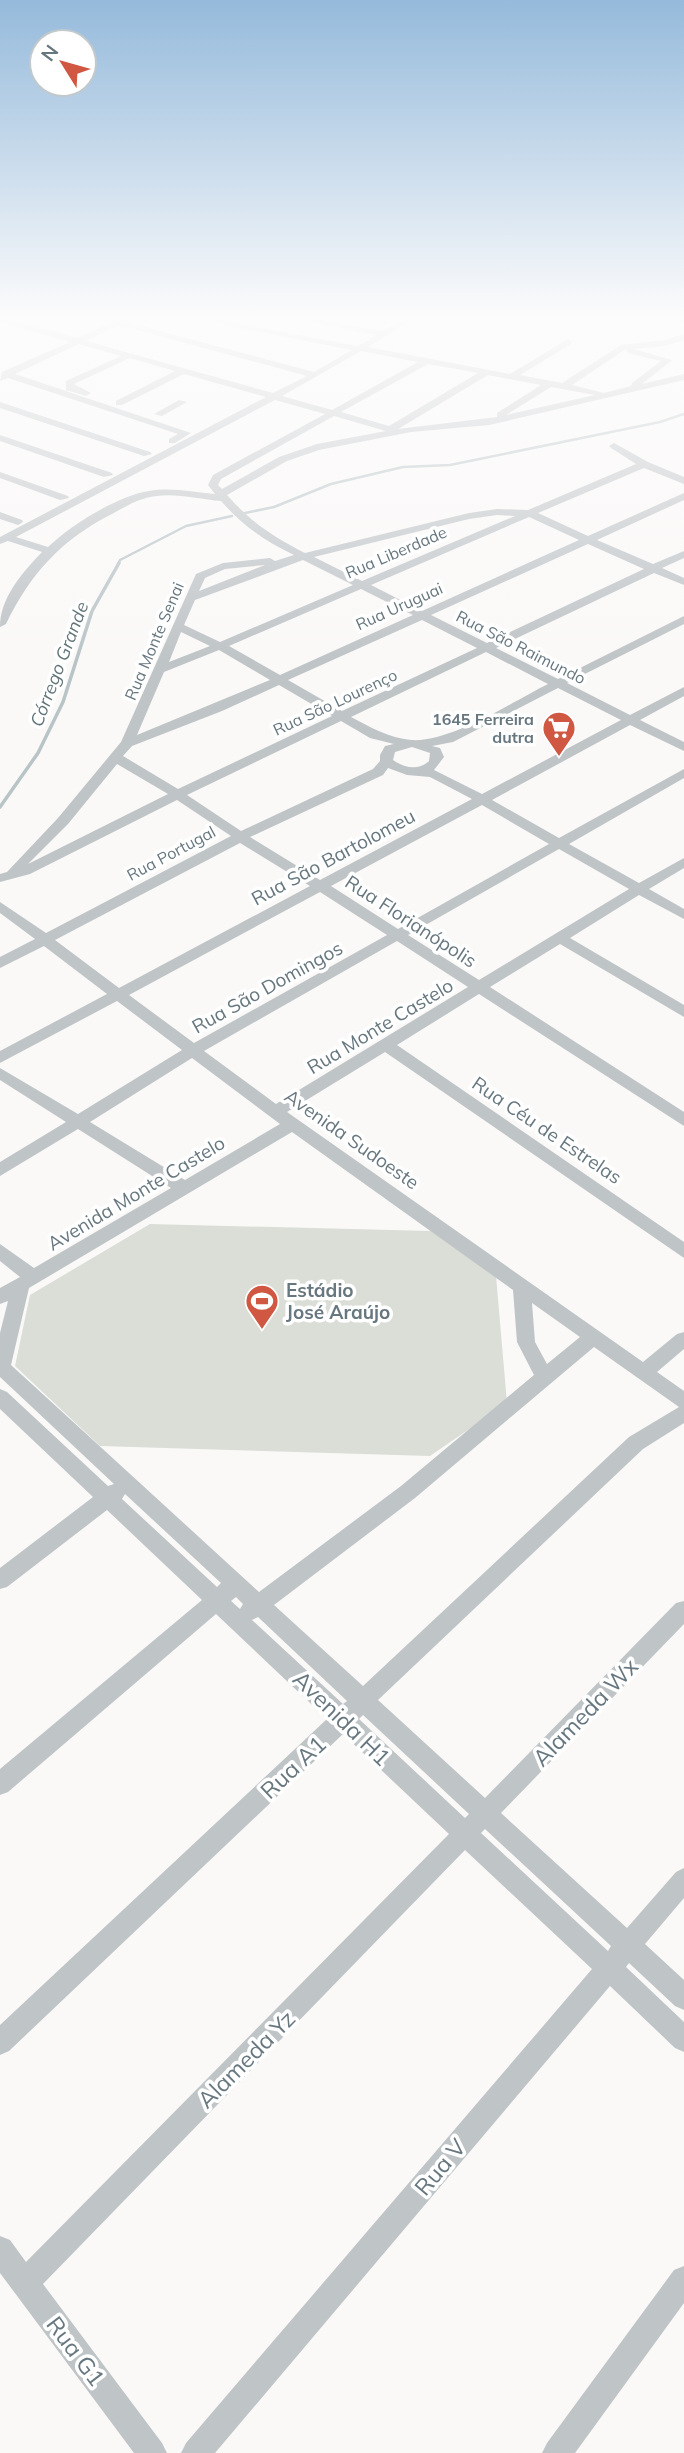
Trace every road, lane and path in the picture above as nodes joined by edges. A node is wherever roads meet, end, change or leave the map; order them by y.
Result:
1 (86, 433) edge
2 (186, 433) edge
3 (199, 433) edge
4 (296, 433) edge
5 (379, 433) edge
6 (0, 438) edge
7 (614, 446) dead end
8 (148, 454) junction
9 (644, 464) junction
10 (0, 475) edge
11 (108, 479) junction
12 (684, 481) edge
13 (219, 492) junction
14 (156, 494) junction
15 (141, 496) junction
16 (684, 496) edge
17 (64, 498) junction
18 (528, 513) junction
19 (0, 515) edge
20 (18, 522) junction
21 (2, 537) edge
22 (590, 540) junction
23 (47, 550) junction
24 (684, 554) edge
25 (306, 557) junction
26 (284, 561) junction
27 (654, 569) junction
28 (684, 582) edge
29 (363, 584) junction
30 (1, 590) edge
31 (16, 592) junction
32 (191, 598) junction
33 (423, 615) junction
34 (684, 619) edge
35 (0, 624) edge
36 (179, 627) junction
37 (220, 646) junction
38 (489, 648) junction
39 (160, 669) junction
40 (279, 681) junction
41 (560, 684) junction
42 (684, 691) edge
43 (344, 717) junction
44 (631, 720) junction
45 (374, 735) junction
46 (449, 739) junction
47 (127, 743) junction
48 (413, 743) junction
49 (684, 747) edge
50 (387, 757) junction
51 (438, 757) junction
52 (116, 758) junction
53 (404, 770) junction
54 (419, 771) junction
55 (684, 773) edge
56 (361, 778) junction
57 (448, 781) junction
58 (178, 795) junction
59 (481, 799) junction
60 (240, 837) junction
61 (558, 844) junction
62 (684, 862) edge
63 (0, 877) edge
64 (320, 885) junction
65 (640, 890) junction
66 (0, 906) edge
67 (684, 915) edge
68 (396, 934) junction
69 (561, 939) junction
70 (44, 941) junction
71 (0, 963) edge
72 (480, 989) junction
73 (119, 994) junction
74 (684, 1012) edge
75 (386, 1045) junction
76 (194, 1050) junction
77 (0, 1058) edge
78 (0, 1073) edge
79 (275, 1112) junction
80 (684, 1120) edge
81 (79, 1124) junction
82 (293, 1124) junction
83 (0, 1170) edge
84 (186, 1189) junction
85 (0, 1251) edge
86 (684, 1251) edge
87 (27, 1281) junction
88 (522, 1285) junction
89 (0, 1297) edge
90 (592, 1338) junction
91 (684, 1339) edge
92 (1, 1367) edge
93 (643, 1372) junction
94 (544, 1376) junction
95 (22, 1386) junction
96 (1, 1400) edge
97 (684, 1401) edge
98 (684, 1413) edge
99 (118, 1490) junction
100 (0, 1580) edge
101 (237, 1583) junction
102 (217, 1599) junction
103 (257, 1604) junction
104 (684, 1610) edge
105 (240, 1620) junction
106 (363, 1702) junction
107 (344, 1720) junction
108 (0, 1784) edge
109 (487, 1814) junction
110 (466, 1835) junction
111 (684, 1881) edge
112 (627, 1945) junction
113 (608, 1969) junction
114 (684, 1997) edge
115 (684, 2039) edge
116 (0, 2042) edge
117 (0, 2250) edge
118 (684, 2280) edge
119 (25, 2283) junction
120 (152, 2453) edge
121 (196, 2453) edge
122 (557, 2453) edge

1 - 8 street
2 - 8 street
3 - 11 street
4 - 13 street
5 - 13 street
6 - 11 street
7 - 9 street
8 - 11 street
9 - 12 street
9 - 18 street, Rua Liberdade
10 - 17 street
11 - 15 street
11 - 17 street
11 - 21 street
13 - 14 street
13 - 14 street
13 - 25 street, Rua São Raimundo
14 - 15 street
15 - 23 street
16 - 22 street, Rua Uruguai
17 - 20 street
18 - 22 street
18 - 25 street
18 - 29 street, Rua Liberdade
19 - 20 street
20 - 21 street
21 - 23 street
22 - 27 street
22 - 33 street, Rua Uruguai
23 - 31 street
24 - 27 street, Rua São Lourenço
25 - 26 street
25 - 29 street, Rua São Raimundo
26 - 32 street
26 - 32 street, Rua Monte Senai
27 - 28 street
27 - 38 street, Rua São Lourenço
29 - 33 street, Rua São Raimundo
29 - 37 street, Rua Liberdade
30 - 31 street
31 - 35 street
32 - 36 street, Rua Monte Senai
33 - 38 street, Rua São Raimundo
33 - 40 street, Rua Uruguai
34 - 41 street
36 - 37 street
36 - 39 street, Rua Monte Senai
37 - 39 street, Rua Liberdade
37 - 40 street
38 - 41 street, Rua São Raimundo
38 - 43 street, Rua São Lourenço
39 - 47 street, Rua Monte Senai
40 - 43 street
40 - 47 street, Rua Uruguai
41 - 44 street, Rua São Raimundo
41 - 46 street
42 - 44 street, Rua São Bartolomeu
43 - 45 street
43 - 58 street, Rua São Lourenço
44 - 49 street, Rua São Raimundo
44 - 59 street, Rua São Bartolomeu
45 - 48 street
45 - 50 street
46 - 48 street
46 - 51 street
47 - 52 street, Rua Monte Senai
48 - 50 street
48 - 51 street
50 - 53 street
50 - 56 street
51 - 54 street
51 - 57 street
52 - 58 street, Rua Florianópolis
52 - 63 street
53 - 54 street
53 - 56 street
54 - 57 street
55 - 61 street, Rua São Domingos
56 - 60 street, Rua Portugal
57 - 59 street
58 - 60 street, Rua Florianópolis
58 - 63 street, Rua São Lourenço
59 - 61 street
59 - 64 street, Rua São Bartolomeu
60 - 64 street, Rua Florianópolis
60 - 70 street, Rua Portugal
61 - 65 street
61 - 68 street, Rua São Domingos
62 - 65 street, Rua Monte Castelo
64 - 68 street, Rua Florianópolis
64 - 73 street, Rua São Bartolomeu
65 - 67 street
65 - 69 street, Rua Monte Castelo
66 - 70 street, Avenida Sudoeste
68 - 72 street, Rua Florianópolis
68 - 76 street, Rua São Domingos
69 - 72 street, Rua Monte Castelo
69 - 74 street
70 - 71 street, Rua Portugal
70 - 73 street, Avenida Sudoeste
72 - 75 street, Rua Monte Castelo
72 - 80 street, Rua Florianópolis
73 - 76 street, Avenida Sudoeste
73 - 77 street, Rua São Bartolomeu
75 - 79 street, Rua Monte Castelo
75 - 86 street, Rua Céu de Estrelas
76 - 79 street, Avenida Sudoeste
76 - 81 street, Rua São Domingos
78 - 81 street
79 - 82 street, Avenida Sudoeste
81 - 83 street, Rua São Domingos
81 - 84 street
82 - 84 street, Avenida Monte Castelo
82 - 88 street, Avenida Sudoeste
84 - 87 street, Avenida Monte Castelo
85 - 87 street
87 - 89 street, Avenida Monte Castelo
87 - 92 street
88 - 90 street, Avenida Sudoeste
88 - 94 street
90 - 93 street, Avenida Sudoeste
90 - 94 street
91 - 93 street
92 - 95 street, Avenida H1
93 - 97 street, Avenida Sudoeste
94 - 103 street
95 - 96 street
95 - 99 street, Avenida H1
96 - 99 street, Avenida H1
98 - 106 street, Rua A1
99 - 100 street
99 - 101 street, Avenida H1
99 - 102 street, Avenida H1
101 - 102 street
101 - 103 street, Avenida H1
102 - 105 street, Avenida H1
102 - 108 street
103 - 105 street
103 - 106 street, Avenida H1
104 - 109 street, Alameda Wx
105 - 107 street, Avenida H1
106 - 107 street, Rua A1
106 - 109 street, Avenida H1
107 - 110 street, Avenida H1
107 - 116 street, Rua A1
109 - 110 street, Alameda Wx
109 - 112 street, Avenida H1
110 - 113 street, Avenida H1
110 - 119 street, Alameda Yz
111 - 112 street, Rua V
112 - 113 street, Rua V
112 - 114 street, Avenida H1
113 - 115 street, Avenida H1
113 - 121 street, Rua V
117 - 119 street, Rua G1
118 - 122 street
119 - 120 street, Rua G1

